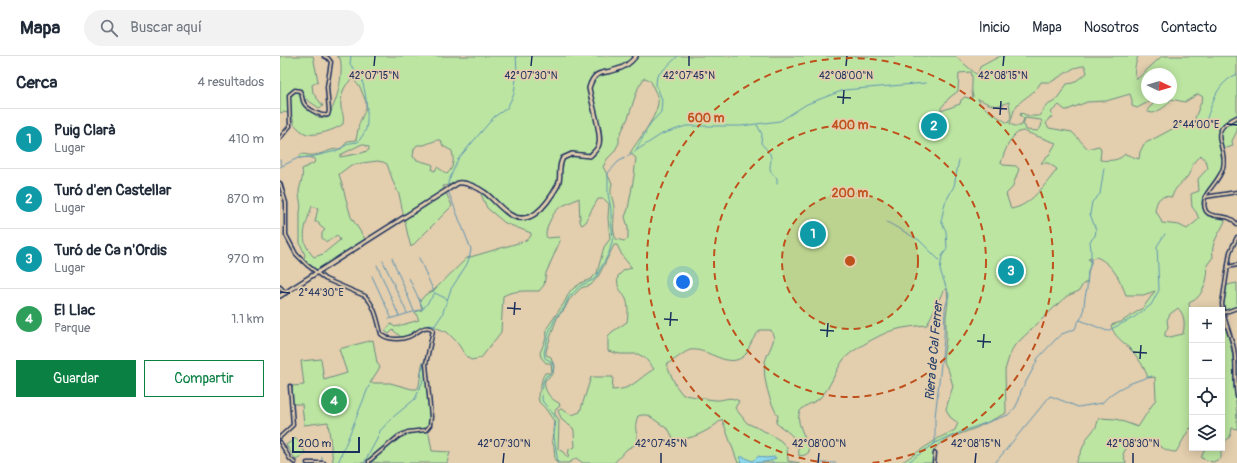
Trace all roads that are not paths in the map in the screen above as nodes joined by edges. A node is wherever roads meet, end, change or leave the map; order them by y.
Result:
1 (324, 56) edge
2 (636, 56) edge
3 (1237, 117) edge
4 (280, 138) edge
5 (280, 183) edge
6 (1237, 192) edge
7 (1205, 198) junction
8 (1237, 225) edge
9 (1237, 237) edge
10 (1237, 265) edge
11 (1228, 267) junction
12 (317, 273) junction
13 (280, 287) edge
14 (286, 293) junction
15 (280, 296) edge
16 (1222, 307) edge
17 (1237, 308) edge
18 (1225, 312) edge
19 (1225, 320) edge
20 (290, 386) dead end
21 (1237, 396) edge
22 (282, 433) edge
23 (280, 437) edge
24 (280, 442) edge
25 (935, 453) dead end
26 (295, 463) edge
27 (307, 463) edge
28 (324, 463) edge
29 (368, 463) edge
30 (934, 463) edge

1 - 4 street
2 - 12 main road
3 - 7 street
5 - 12 street
6 - 7 street
7 - 8 street
9 - 11 street
10 - 11 street
11 - 16 street
12 - 14 main road
12 - 29 street
13 - 14 street
14 - 15 main road
17 - 18 street
19 - 21 street
20 - 22 street
22 - 23 street
24 - 26 street
25 - 30 street
27 - 28 street

